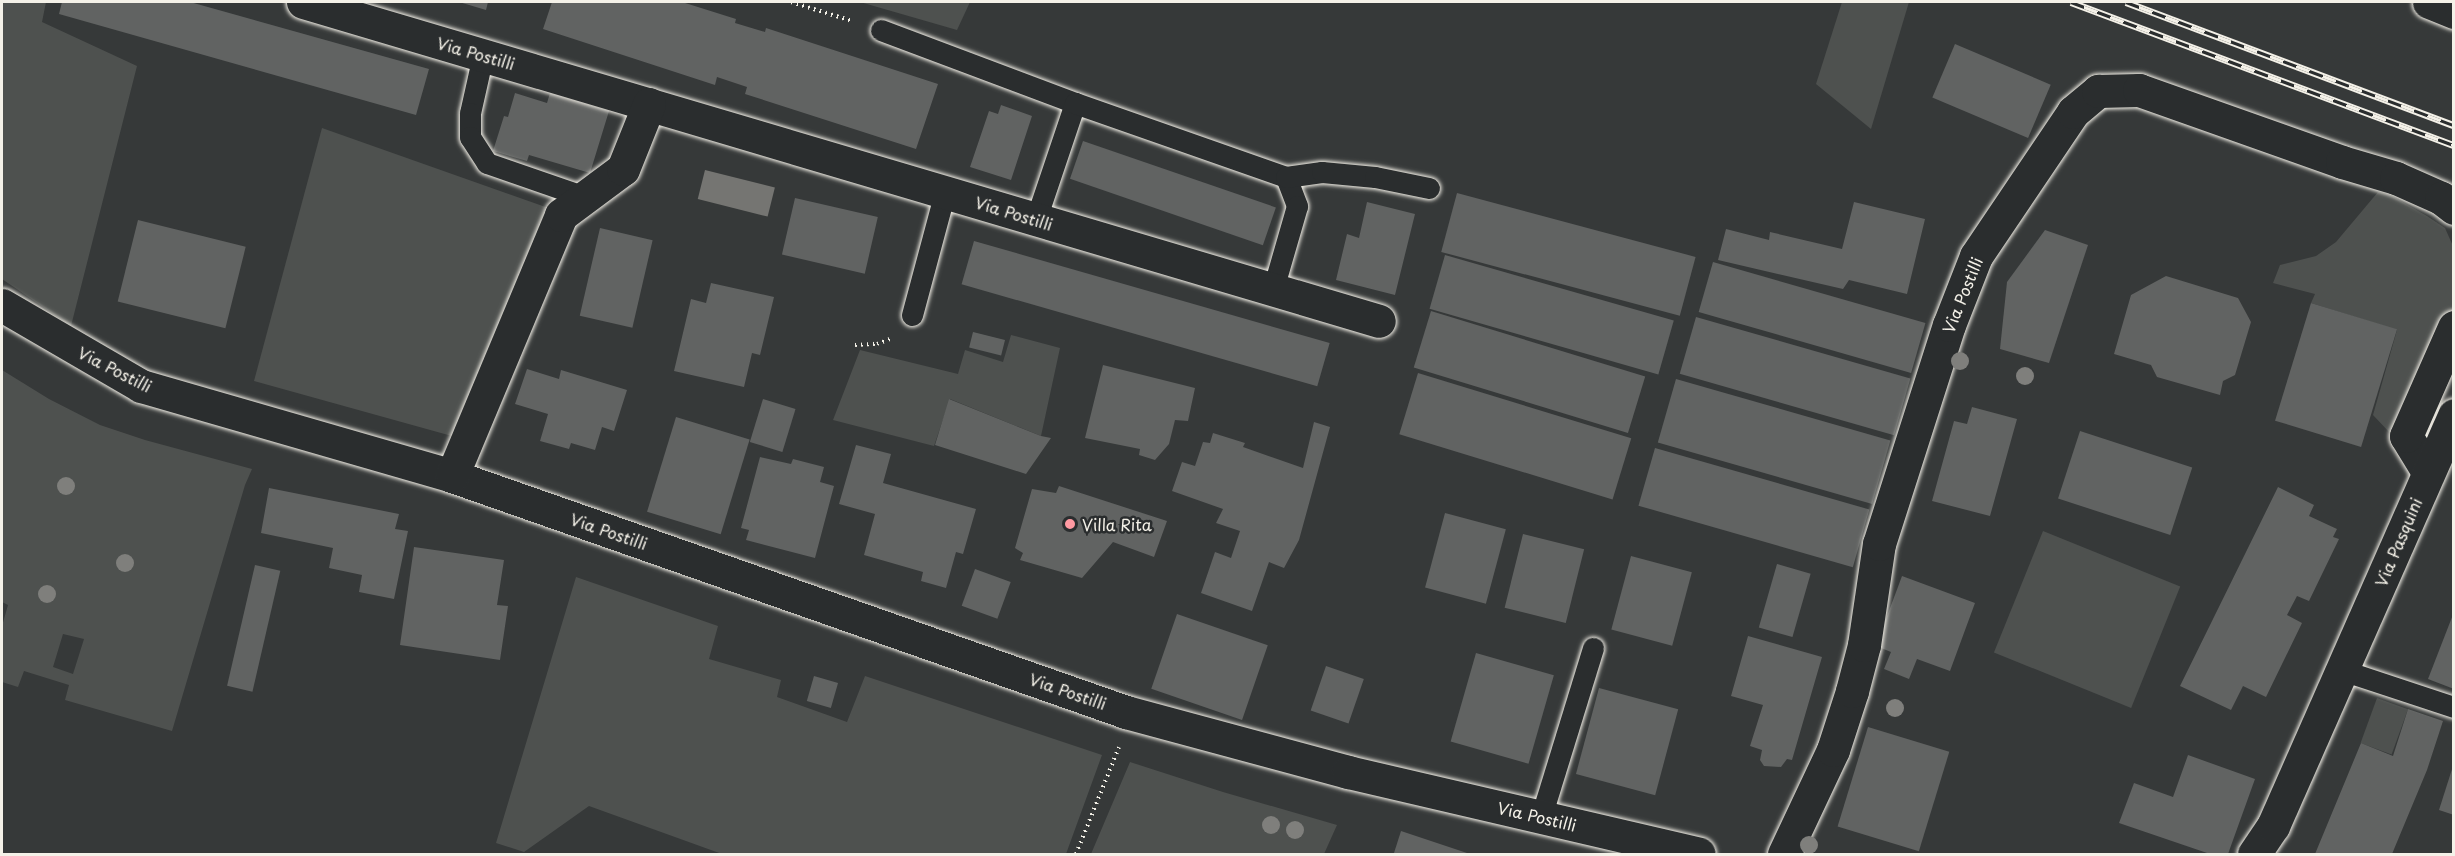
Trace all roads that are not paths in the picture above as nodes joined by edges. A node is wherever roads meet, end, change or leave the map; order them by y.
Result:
1 (303, 2) edge
2 (2429, 2) edge
3 (2454, 12) edge
4 (881, 30) road end
5 (483, 55) junction
6 (1075, 103) junction
7 (649, 104) junction
8 (1286, 177) junction
9 (1428, 188) dead end
10 (945, 192) junction
11 (585, 197) junction
12 (2454, 208) edge
13 (1036, 219) junction
14 (1273, 290) junction
15 (9, 314) edge
16 (912, 315) dead end
17 (1379, 321) dead end
18 (2454, 327) edge
19 (2454, 415) edge
20 (2428, 472) junction
21 (452, 476) junction
22 (1593, 648) dead end
23 (2342, 670) junction
24 (2454, 708) edge
25 (1541, 818) junction
26 (2272, 841) edge
27 (1699, 855) edge
28 (1784, 855) edge
29 (2254, 855) edge

1 - 5 street, Via Postilli
2 - 3 street
4 - 6 lane
5 - 7 street, Via Postilli
5 - 11 lane
6 - 8 lane
6 - 13 lane
7 - 10 street, Via Postilli
7 - 11 street
8 - 9 lane
8 - 14 lane
10 - 13 street, Via Postilli
10 - 16 lane
11 - 21 street
12 - 28 street, Via Postilli
13 - 14 street, Via Postilli
14 - 17 street, Via Postilli
15 - 21 street, Via Postilli
18 - 20 street
19 - 20 street, Via Pasquini
20 - 23 street, Via Pasquini
21 - 25 street, Via Postilli
22 - 25 lane
23 - 24 lane
23 - 26 street, Via Pasquini
25 - 27 street, Via Postilli
26 - 29 street, Via Pasquini

